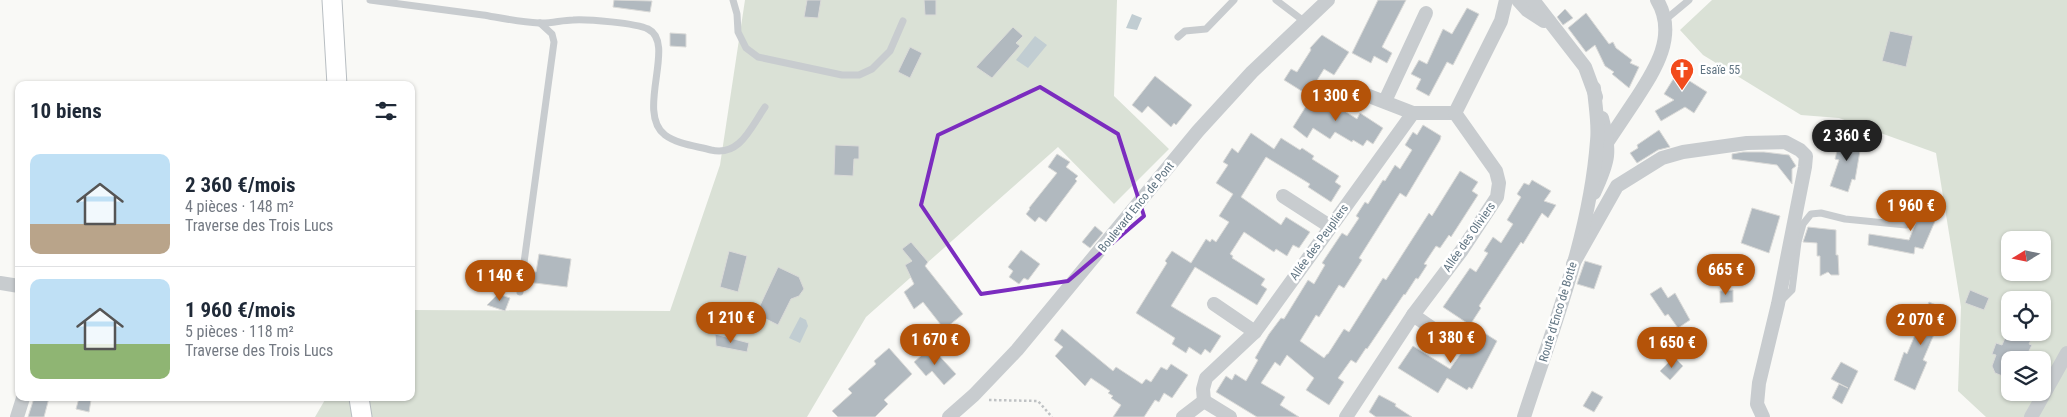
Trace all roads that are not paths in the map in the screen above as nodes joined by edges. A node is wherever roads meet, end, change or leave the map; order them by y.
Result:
1 (332, 0) edge
2 (370, 0) edge
3 (733, 0) edge
4 (1234, 0) edge
5 (1276, 0) edge
6 (1328, 0) edge
7 (1506, 0) edge
8 (1657, 0) edge
9 (1689, 0) edge
10 (1527, 2) edge
11 (1426, 13) dead end
12 (1664, 20) junction
13 (903, 21) dead end
14 (1501, 21) junction
15 (1305, 22) junction
16 (540, 23) junction
17 (1178, 37) dead end
18 (338, 81) edge
19 (1594, 88) junction
20 (1356, 91) dead end
21 (1385, 101) junction
22 (765, 107) dead end
23 (1455, 113) junction
24 (1414, 114) junction
25 (1608, 141) junction
26 (1594, 162) junction
27 (1283, 196) dead end
28 (1588, 206) junction
29 (1906, 225) dead end
30 (1330, 227) junction
31 (1573, 264) junction
32 (0, 283) edge
33 (15, 285) edge
34 (520, 292) dead end
35 (1214, 304) dead end
36 (1778, 304) junction
37 (1413, 315) junction
38 (1255, 332) junction
39 (1442, 335) dead end
40 (2067, 353) edge
41 (22, 401) edge
42 (359, 401) edge
43 (1204, 401) junction
44 (17, 417) edge
45 (362, 417) edge
46 (949, 417) edge
47 (1183, 417) edge
48 (1230, 417) edge
49 (1346, 417) edge
50 (1524, 417) edge
51 (1763, 417) edge
52 (2030, 417) edge

1 - 18 main road
2 - 16 lane
3 - 13 lane
4 - 17 lane
5 - 15 lane
6 - 15 street, Boulevard Enco de Pont
7 - 14 street
8 - 12 street, Route d'Enco de Botte
9 - 12 lane
10 - 14 street
10 - 19 street
11 - 21 street
12 - 25 street, Route d'Enco de Botte
14 - 23 street
15 - 46 street, Boulevard Enco de Pont
16 - 22 lane
16 - 34 lane
19 - 25 street
19 - 26 street
20 - 21 street
21 - 24 street
23 - 24 street
23 - 37 street, Allée des Oliviers
24 - 30 street, Allée des Peupliers
25 - 26 street, Route d'Enco de Botte
25 - 28 street, Route d'Enco de Botte
26 - 28 street, Route d'Enco de Botte
27 - 30 street
28 - 31 street, Route d'Enco de Botte
29 - 36 lane
30 - 38 street, Allée des Peupliers
31 - 36 street
31 - 50 street, Route d'Enco de Botte
32 - 33 street
35 - 38 street
36 - 51 street
37 - 39 street
37 - 49 street, Allée des Oliviers
38 - 43 street, Allée des Peupliers
40 - 52 street
41 - 44 street
42 - 45 main road
43 - 47 street
43 - 48 street

